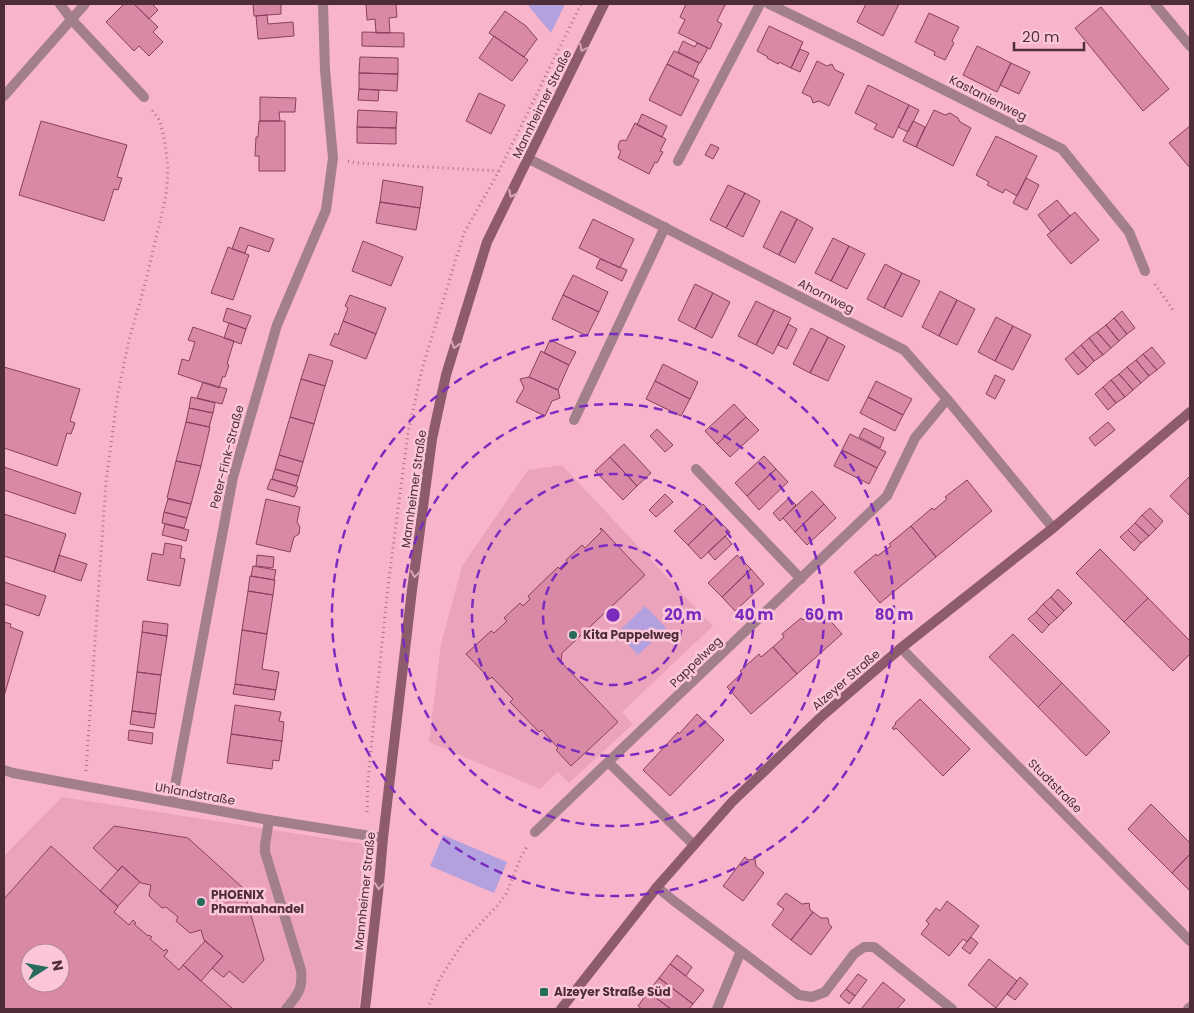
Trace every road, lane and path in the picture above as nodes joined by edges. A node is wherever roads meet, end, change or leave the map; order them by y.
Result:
1 (60, 4) edge
2 (85, 4) edge
3 (324, 4) edge
4 (581, 4) edge
5 (604, 4) edge
6 (760, 4) edge
7 (769, 4) edge
8 (1155, 4) edge
9 (71, 19) junction
10 (1190, 46) edge
11 (4, 96) edge
12 (144, 97) joint
13 (333, 158) junction
14 (529, 159) junction
15 (678, 161) dead end
16 (499, 171) junction
17 (522, 173) junction
18 (665, 228) junction
19 (1145, 271) joint
20 (1173, 310) dead end
21 (946, 399) junction
22 (1190, 412) edge
23 (574, 420) dead end
24 (696, 469) dead end
25 (1053, 528) junction
26 (800, 579) junction
27 (902, 648) junction
28 (608, 762) junction
29 (4, 770) edge
30 (85, 786) junction
31 (172, 802) junction
32 (269, 820) junction
33 (535, 832) joint
34 (383, 838) junction
35 (694, 845) junction
36 (657, 886) junction
37 (1190, 941) edge
38 (742, 951) junction
39 (286, 1009) edge
40 (365, 1009) edge
41 (428, 1009) edge
42 (561, 1009) edge
43 (717, 1009) edge
44 (952, 1009) edge

1 - 9 street
2 - 9 street
3 - 13 street, Peter-Fink-Straße
4 - 16 path
5 -> 14 street, Mannheimer Straße
6 - 15 street
7 - 19 street, Kastanienweg
8 - 10 street
9 - 11 street
9 - 12 street
12 - 30 path
13 - 16 path
13 - 31 street, Peter-Fink-Straße
14 - 17 street, Mannheimer Straße
14 - 18 street, Ahornweg
16 - 17 path
17 -> 34 street, Mannheimer Straße
18 - 21 street, Ahornweg
18 - 23 street
19 - 20 path
21 - 25 street, Ahornweg
21 - 26 street, Pappelweg
22 - 25 street, Alzeyer Straße
24 - 26 street
25 - 27 street, Alzeyer Straße
26 - 28 street, Pappelweg
27 - 35 street, Alzeyer Straße
27 - 37 street, Studtstraße
28 - 33 street, Pappelweg
28 - 35 street
29 - 30 street, Uhlandstraße
30 - 31 street, Uhlandstraße
31 - 32 street, Uhlandstraße
32 - 34 street, Uhlandstraße
32 - 39 street
33 - 41 path
34 -> 40 street, Mannheimer Straße
35 - 36 street, Alzeyer Straße
36 - 38 street
36 - 42 street, Alzeyer Straße
38 - 43 street
38 - 44 street

